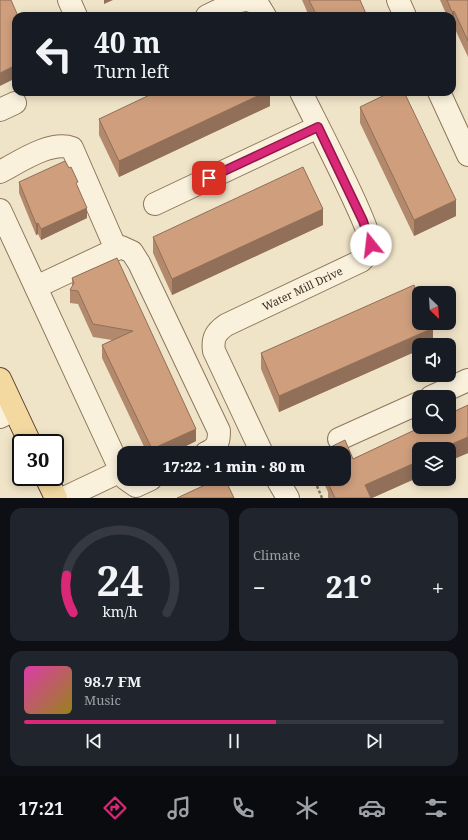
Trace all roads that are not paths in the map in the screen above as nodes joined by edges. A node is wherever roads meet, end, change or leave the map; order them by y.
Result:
1 (69, 0) edge
2 (247, 0) edge
3 (398, 0) edge
4 (74, 12) edge
5 (215, 12) edge
6 (262, 12) edge
7 (403, 12) edge
8 (303, 96) edge
9 (441, 96) edge
10 (318, 127) junction
11 (468, 155) edge
12 (0, 172) edge
13 (155, 204) dead end
14 (0, 210) edge
15 (116, 249) junction
16 (36, 287) junction
17 (0, 379) edge
18 (468, 380) edge
19 (446, 390) edge
20 (412, 406) edge
21 (7, 413) edge
22 (23, 434) edge
23 (339, 439) dead end
24 (216, 446) edge
25 (259, 446) edge
26 (117, 460) edge
27 (117, 478) edge
28 (50, 486) edge
29 (281, 486) edge
30 (56, 498) edge
31 (64, 498) edge
32 (288, 498) edge

1 - 4 street
2 - 5 street
2 - 6 street
3 - 7 street
8 - 10 street, Water Mill Drive
9 - 11 street
10 - 13 street
10 - 25 street, Water Mill Drive
12 - 15 street
14 - 16 street
15 - 16 street
15 - 24 street
16 - 26 street
17 - 21 main road
18 - 19 street
20 - 23 street
21 - 22 main road
27 - 31 street
28 - 30 main road
29 - 32 street

